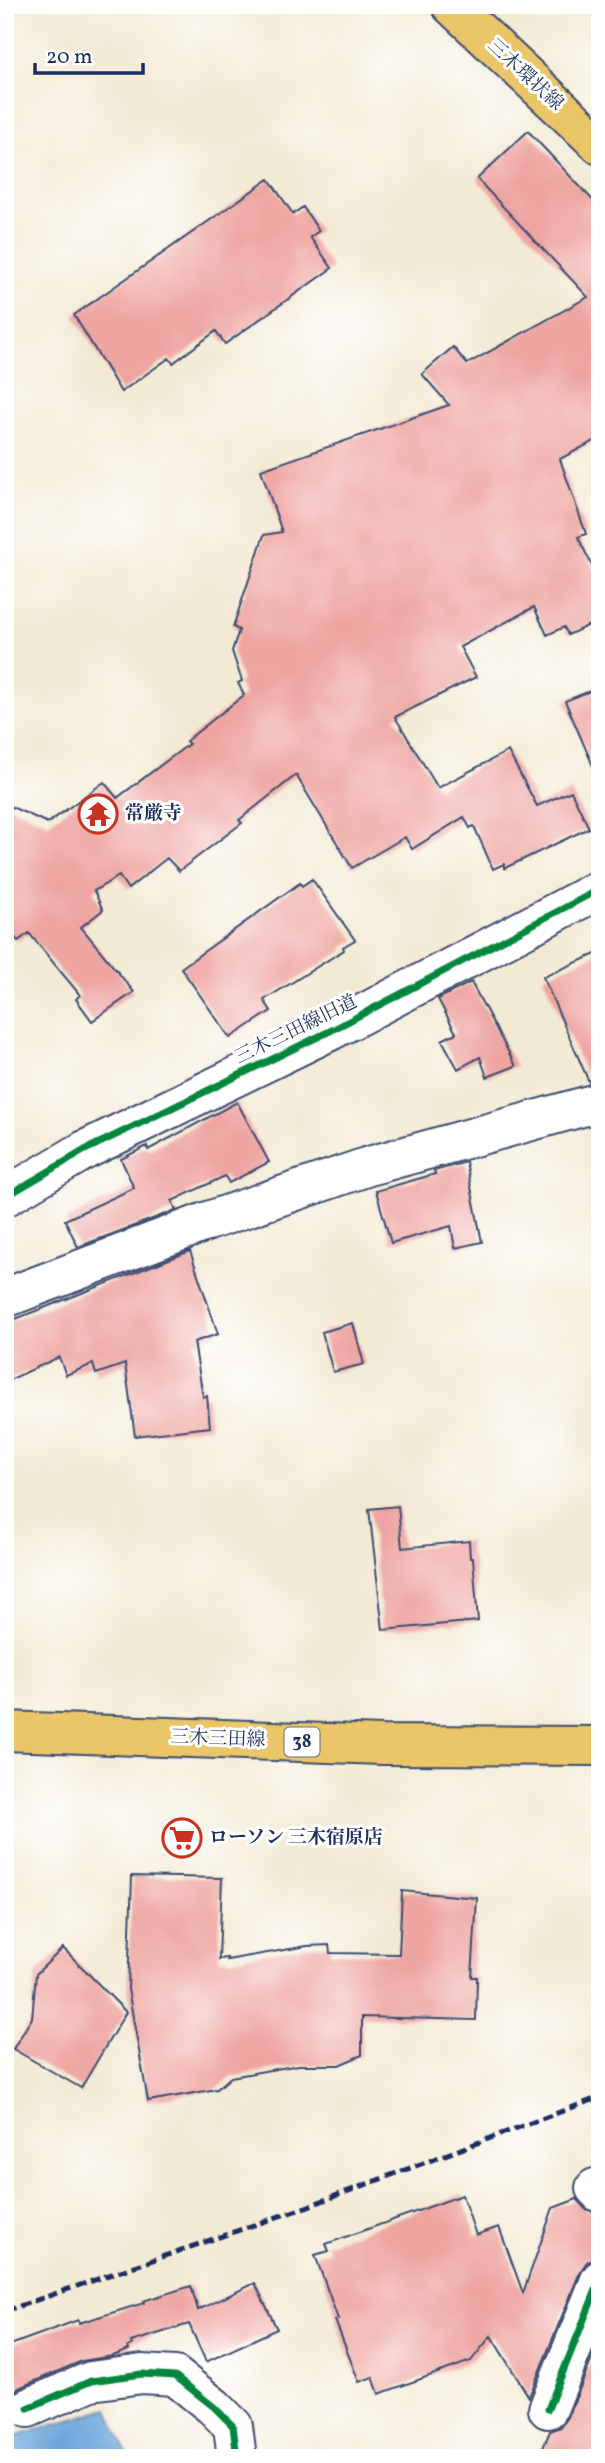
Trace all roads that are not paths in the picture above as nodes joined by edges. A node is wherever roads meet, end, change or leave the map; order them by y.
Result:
1 (451, 5) edge
2 (600, 145) edge
3 (600, 889) edge
4 (600, 1102) edge
5 (5, 1197) edge
6 (5, 1298) edge
7 (5, 1731) edge
8 (600, 1746) edge
9 (600, 2280) edge
10 (28, 2407) dead end
11 (548, 2409) dead end
12 (237, 2458) edge

1 - 2 main road, 三木環状線
3 - 5 street, 三木三田線旧道
4 - 6 street
7 - 8 main road, 三木三田線 / 38
9 - 11 street
10 - 12 street

